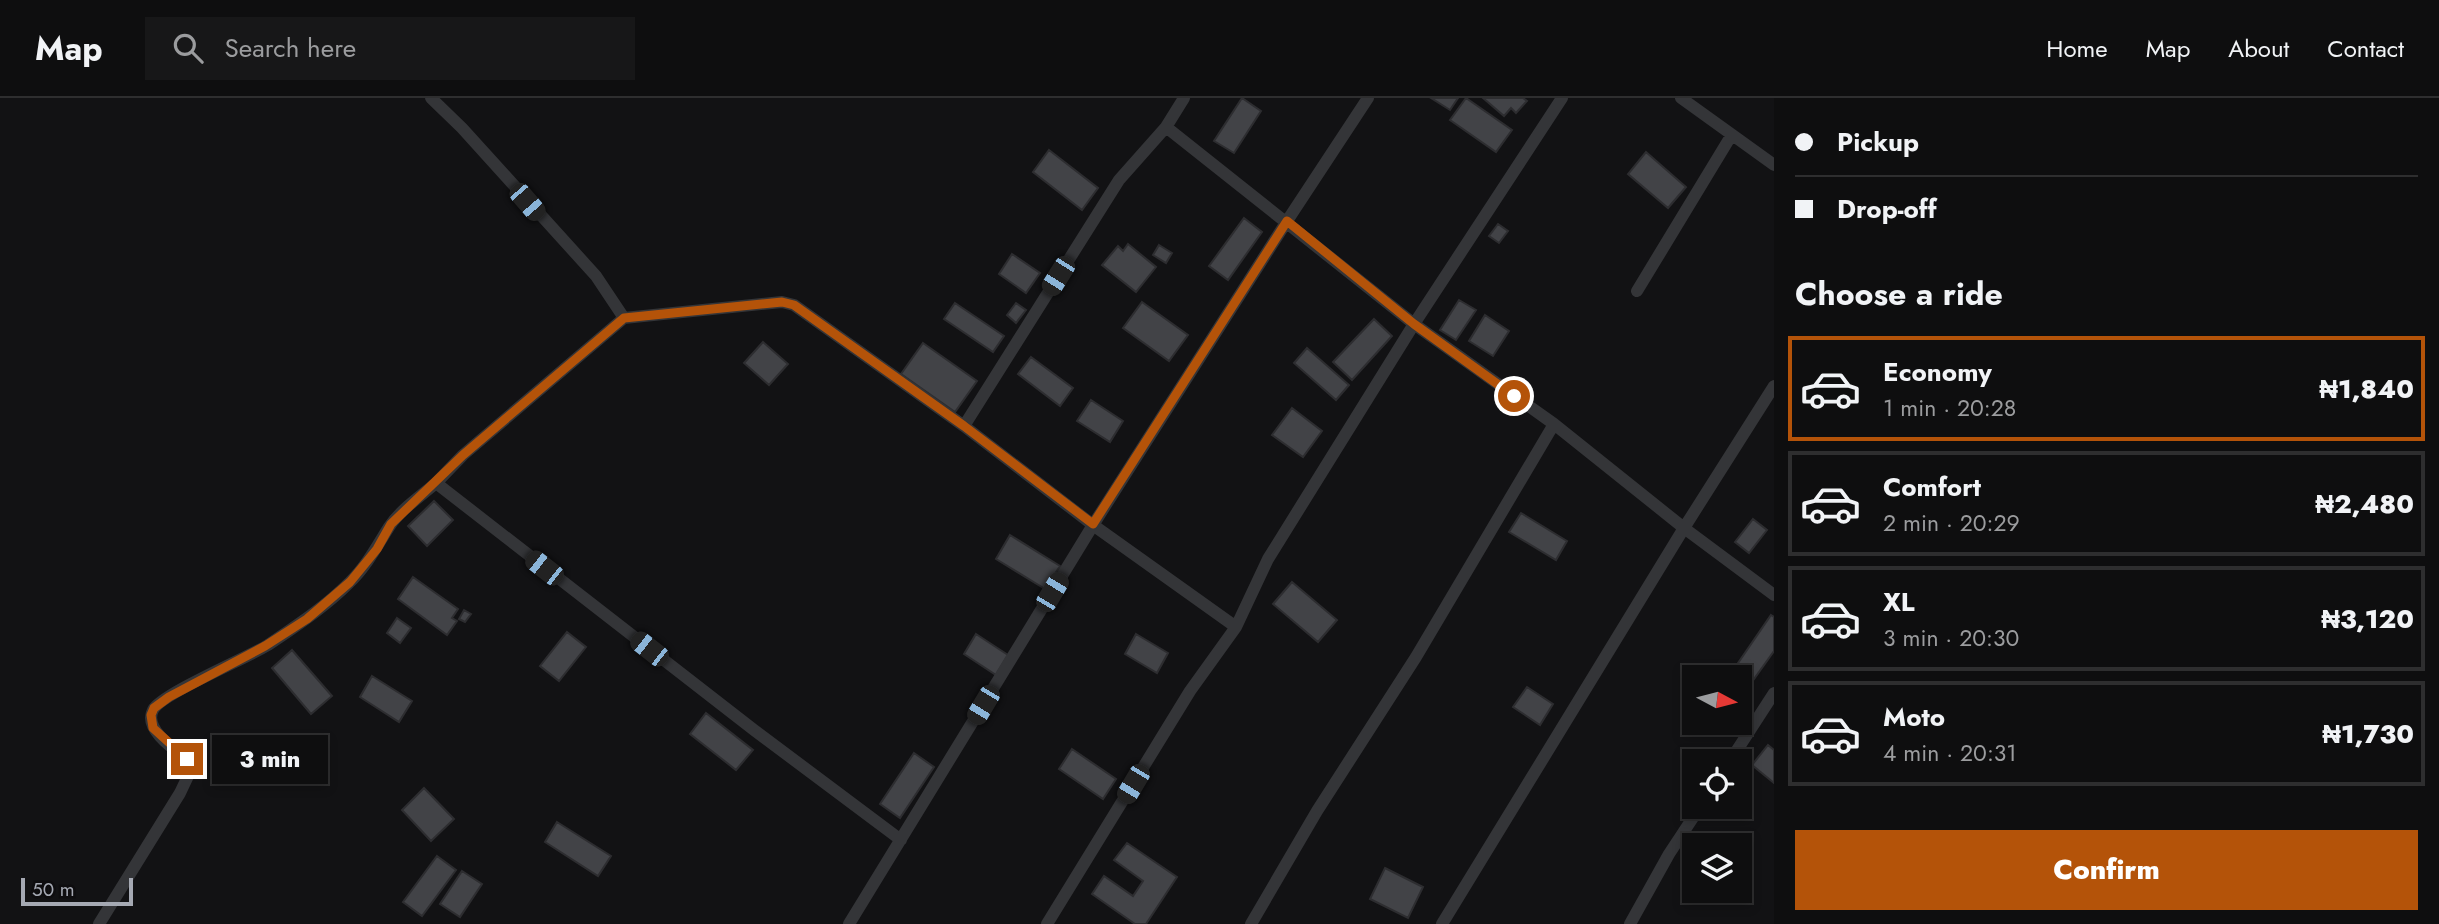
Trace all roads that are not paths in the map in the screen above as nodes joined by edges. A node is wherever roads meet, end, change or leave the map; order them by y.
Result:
1 (431, 98) edge
2 (1184, 98) edge
3 (1368, 98) edge
4 (1562, 98) edge
5 (1681, 98) edge
6 (1166, 127) junction
7 (1731, 136) junction
8 (1774, 165) edge
9 (1287, 221) junction
10 (1637, 291) dead end
11 (624, 318) junction
12 (1414, 324) junction
13 (1774, 386) edge
14 (1554, 424) junction
15 (964, 426) junction
16 (436, 482) junction
17 (1093, 524) junction
18 (1684, 528) junction
19 (1774, 595) edge
20 (1236, 627) junction
21 (1774, 693) edge
22 (1738, 749) edge
23 (1692, 819) edge
24 (901, 840) junction
25 (99, 924) edge
26 (849, 924) edge
27 (1047, 924) edge
28 (1251, 924) edge
29 (1442, 924) edge
30 (1630, 924) edge

1 - 11 street
2 - 6 street
3 - 9 street
4 - 12 street
5 - 7 street
6 - 9 street
6 - 15 street
7 - 8 street
7 - 10 street
9 - 12 street
9 - 17 street
11 - 15 street
11 - 16 street
12 - 14 street
12 - 20 street
13 - 18 street
14 - 18 street
14 - 28 street
15 - 17 street
16 - 24 street
16 - 25 street
17 - 20 street
17 - 24 street
18 - 19 street
18 - 29 street
20 - 27 street
21 - 22 street
23 - 30 street
24 - 26 street

